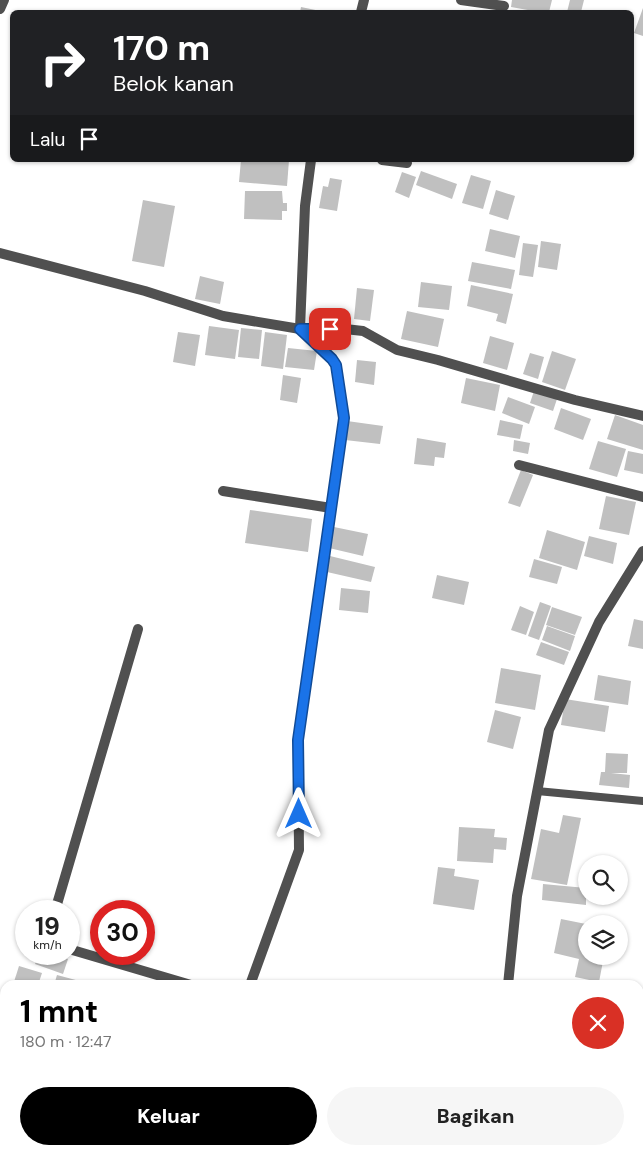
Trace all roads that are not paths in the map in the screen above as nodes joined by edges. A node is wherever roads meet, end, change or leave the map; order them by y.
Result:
1 (4, 0) edge
2 (461, 0) edge
3 (504, 6) dead end
4 (0, 9) edge
5 (311, 162) edge
6 (399, 162) edge
7 (407, 163) dead end
8 (0, 253) edge
9 (300, 329) junction
10 (643, 416) edge
11 (519, 464) dead end
12 (223, 491) dead end
13 (643, 497) edge
14 (331, 508) junction
15 (643, 551) edge
16 (138, 628) dead end
17 (537, 791) junction
18 (643, 801) edge
19 (58, 900) edge
20 (80, 952) edge
21 (174, 980) edge
22 (252, 980) edge
23 (509, 980) edge

1 - 4 street
2 - 3 street
5 - 9 street
6 - 7 street
8 - 9 street
9 - 10 street
9 - 14 street
11 - 13 street
12 - 14 street
14 - 22 street
15 - 17 street
16 - 19 street
17 - 18 lane
17 - 23 street
20 - 21 street

